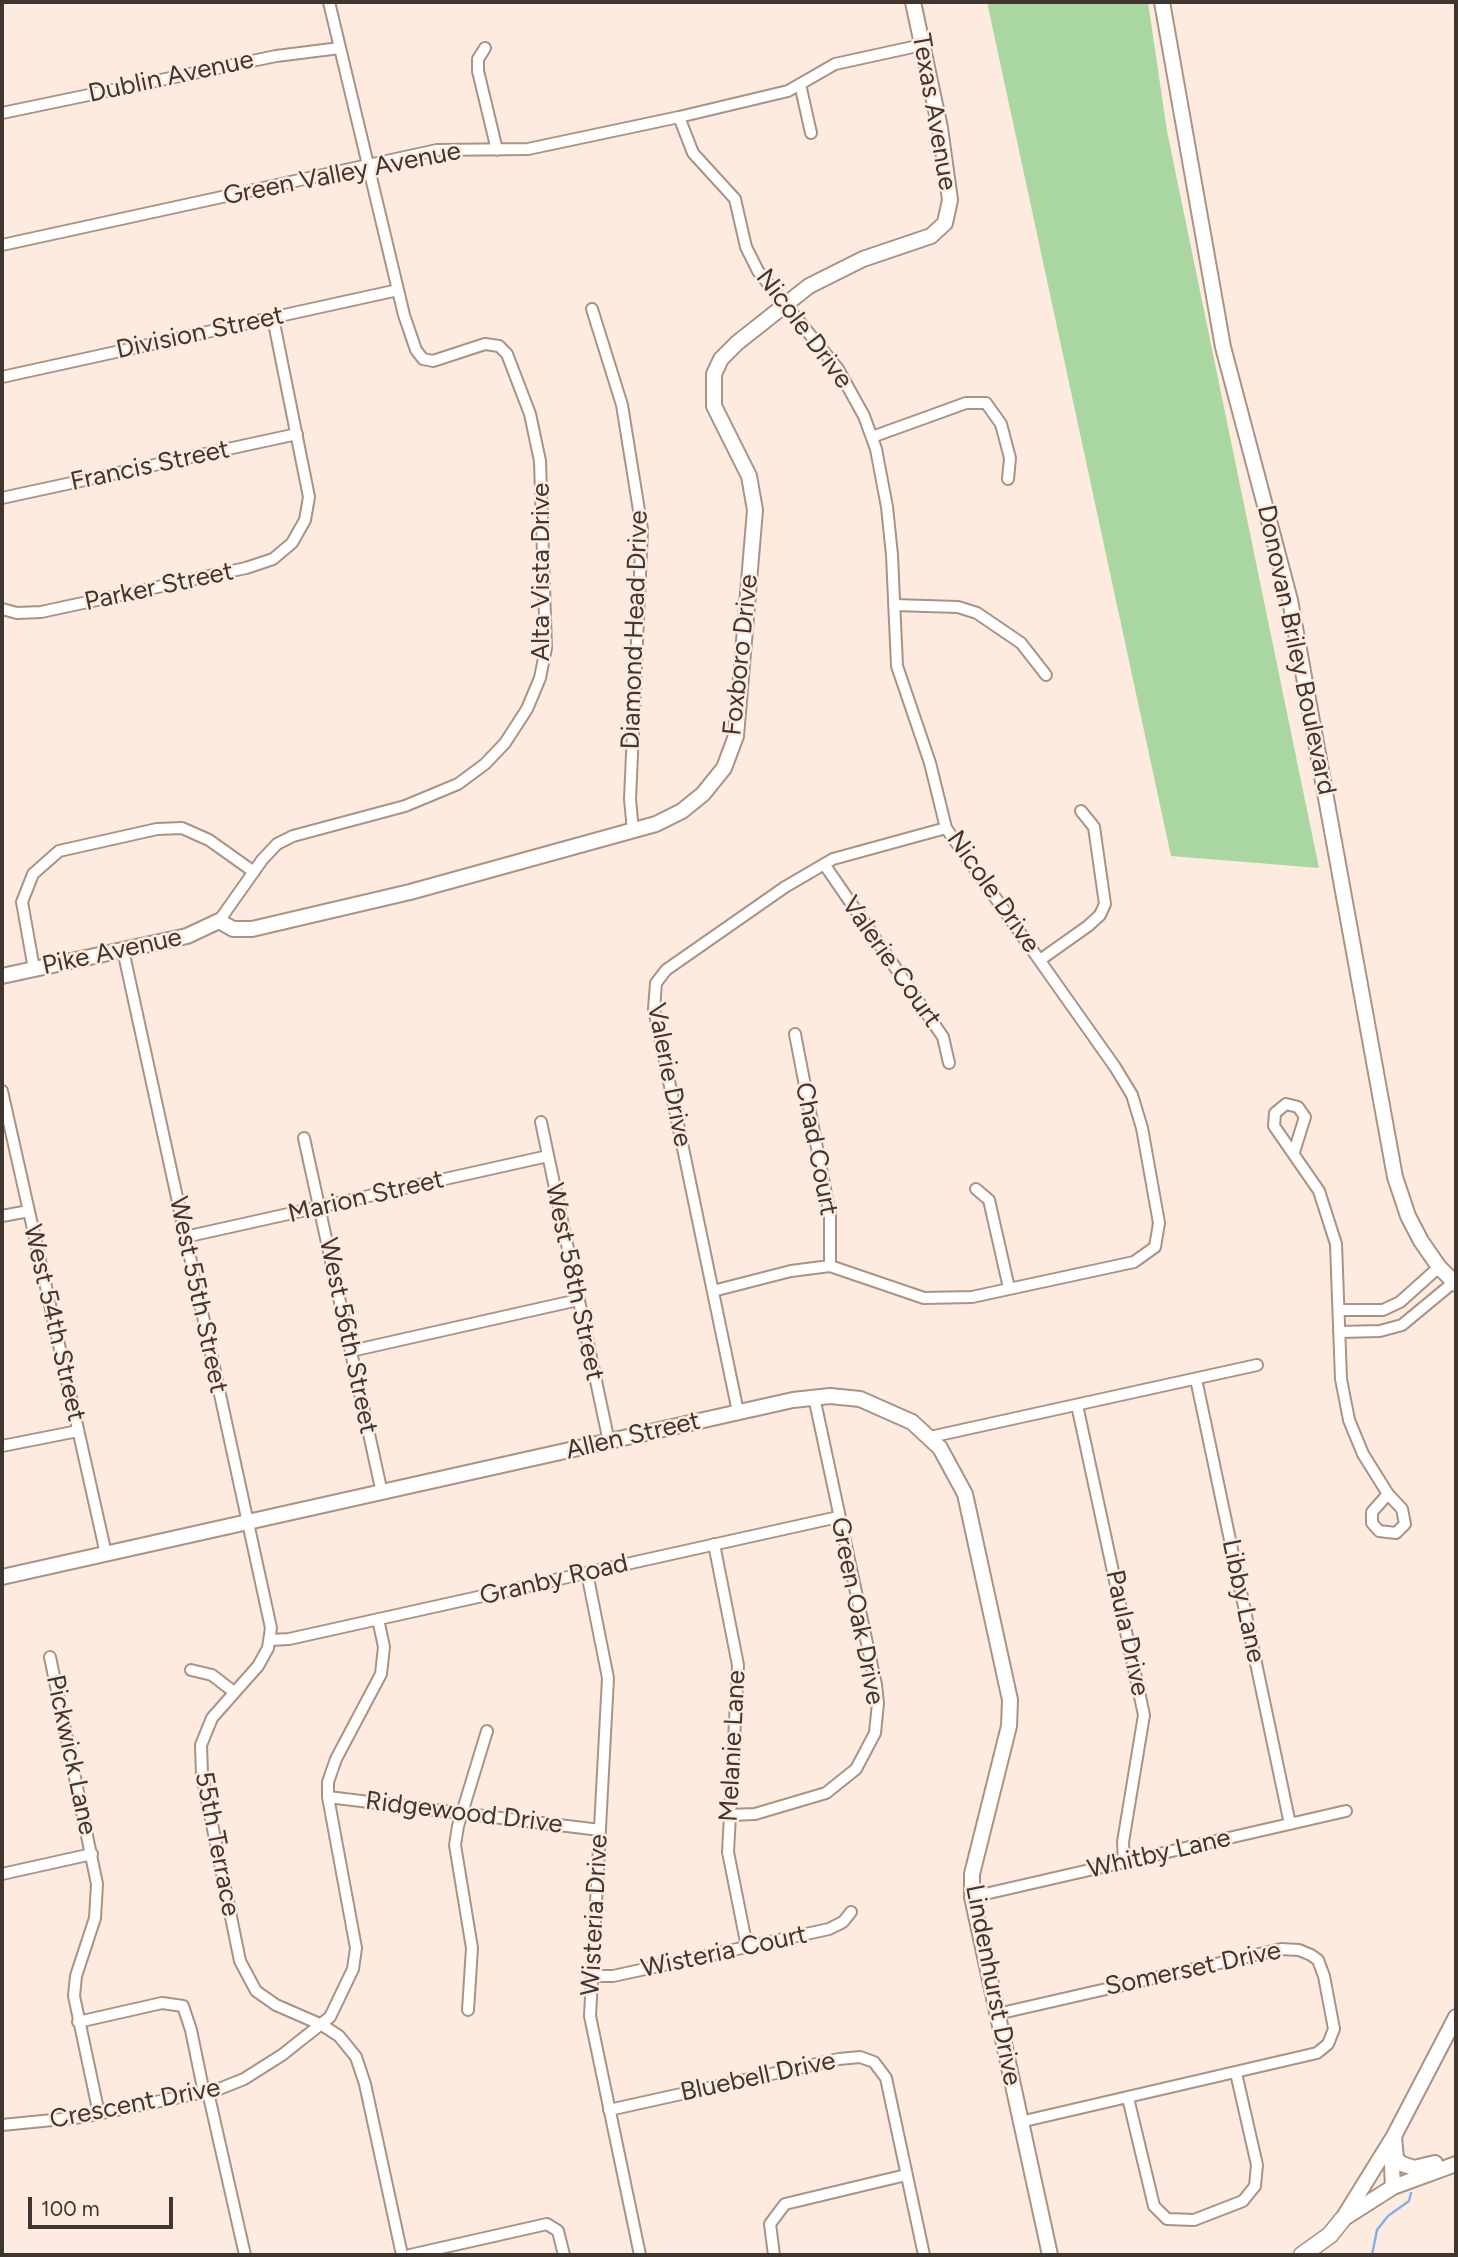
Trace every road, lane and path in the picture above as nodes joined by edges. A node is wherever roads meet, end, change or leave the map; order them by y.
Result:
1 (329, 2) edge
2 (913, 2) edge
3 (1163, 2) edge
4 (922, 45) junction
5 (340, 48) junction
6 (485, 48) dead end
7 (800, 84) junction
8 (2, 113) edge
9 (679, 117) junction
10 (811, 133) dead end
11 (497, 150) junction
12 (369, 165) junction
13 (945, 223) joint
14 (2, 245) edge
15 (398, 290) junction
16 (784, 306) junction
17 (592, 309) dead end
18 (272, 318) junction
19 (2, 377) edge
20 (298, 434) junction
21 (872, 437) junction
22 (1008, 479) dead end
23 (2, 498) edge
24 (894, 605) junction
25 (2, 609) edge
26 (1046, 675) dead end
27 (1082, 811) dead end
28 (946, 828) junction
29 (633, 831) junction
30 (824, 864) junction
31 (254, 872) junction
32 (219, 921) junction
33 (123, 950) junction
34 (1040, 960) junction
35 (34, 969) junction
36 (2, 976) edge
37 (795, 1034) dead end
38 (949, 1063) dead end
39 (2, 1095) edge
40 (541, 1122) dead end
41 (304, 1138) dead end
42 (1294, 1152) dead end
43 (548, 1156) junction
44 (976, 1189) dead end
45 (320, 1207) junction
46 (29, 1211) junction
47 (2, 1216) edge
48 (185, 1237) junction
49 (830, 1266) junction
50 (1439, 1267) junction
51 (1455, 1283) edge
52 (1009, 1288) junction
53 (713, 1291) junction
54 (1405, 1297) junction
55 (578, 1300) junction
56 (1340, 1310) junction
57 (1378, 1311) junction
58 (1417, 1315) junction
59 (1384, 1330) junction
60 (1339, 1332) junction
61 (351, 1351) junction
62 (1257, 1365) dead end
63 (1196, 1379) junction
64 (814, 1397) junction
65 (1077, 1405) junction
66 (738, 1412) junction
67 (78, 1431) junction
68 (930, 1437) junction
69 (609, 1442) junction
70 (2, 1446) edge
71 (382, 1493) junction
72 (1388, 1494) dead end
73 (838, 1517) junction
74 (248, 1523) junction
75 (714, 1544) junction
76 (106, 1554) junction
77 (587, 1573) junction
78 (2, 1577) edge
79 (379, 1619) junction
80 (270, 1640) junction
81 (50, 1657) dead end
82 (191, 1670) dead end
83 (234, 1692) junction
84 (487, 1731) dead end
85 (328, 1797) junction
86 (462, 1811) junction
87 (1346, 1811) dead end
88 (730, 1815) junction
89 (1290, 1824) junction
90 (600, 1830) junction
91 (92, 1854) junction
92 (1124, 1863) junction
93 (2, 1874) edge
94 (972, 1897) junction
95 (851, 1912) dead end
96 (747, 1947) junction
97 (592, 1976) junction
98 (468, 2010) dead end
99 (997, 2014) junction
100 (1456, 2017) edge
101 (78, 2022) junction
102 (322, 2025) junction
103 (1236, 2073) junction
104 (206, 2092) junction
105 (1128, 2098) junction
106 (609, 2110) junction
107 (99, 2114) junction
108 (1020, 2122) junction
109 (2, 2125) edge
110 (1394, 2136) junction
111 (1456, 2155) edge
112 (1378, 2162) junction
113 (1456, 2164) edge
114 (906, 2175) junction
115 (1387, 2190) junction
116 (1342, 2220) junction
117 (245, 2255) edge
118 (402, 2255) edge
119 (410, 2255) edge
120 (564, 2255) edge
121 (640, 2255) edge
122 (774, 2255) edge
123 (924, 2255) edge
124 (1049, 2255) edge
125 (1302, 2255) edge

1 - 5 street
2 - 4 street, Texas Avenue
3 - 50 street, Donovan Briley Boulevard
4 - 7 street, Green Valley Avenue
4 - 13 street, Texas Avenue
5 - 8 street, Dublin Avenue
5 - 12 street
6 - 11 street
7 - 9 street, Green Valley Avenue
7 - 10 street
9 - 11 street, Green Valley Avenue
9 - 16 street, Nicole Drive
11 - 12 street, Green Valley Avenue
12 - 14 street, Green Valley Avenue
12 - 15 street
13 - 16 street, Foxboro Drive
15 - 18 street, Division Street
15 - 31 street, Alta Vista Drive
16 - 21 street, Nicole Drive
16 - 29 street, Foxboro Drive
17 - 29 street, Diamond Head Drive
18 - 19 street, Division Street
18 - 20 street
20 - 23 street, Francis Street
20 - 25 street, Parker Street
21 - 22 street
21 - 24 street, Nicole Drive
24 - 26 street
24 - 28 street, Nicole Drive
27 - 34 street
28 - 30 street, Valerie Drive
28 - 34 street, Nicole Drive
29 - 32 street, Foxboro Drive
30 - 38 street, Valerie Court
30 - 53 street, Valerie Drive
31 - 32 street, Alta Vista Drive
31 - 35 street
32 - 33 street, Pike Avenue
33 - 35 street, Pike Avenue
33 - 48 street, West 55th Street
34 - 52 street, Nicole Drive
35 - 36 street, Pike Avenue
37 - 49 street, Chad Court
39 - 46 street, West 54th Street
40 - 43 street, West 58th Street
41 - 45 street, West 56th Street
42 - 56 street
43 - 45 street, Marion Street
43 - 55 street, West 58th Street
44 - 52 street
45 - 48 street, Marion Street
45 - 61 street, West 56th Street
46 - 47 street
46 - 67 street, West 54th Street
48 - 74 street, West 55th Street
49 - 52 street, Nicole Drive
49 - 53 street, Nicole Drive
50 - 51 street, Donovan Briley Boulevard
50 - 54 street
51 - 58 street
53 - 66 street, Valerie Drive
54 - 57 street
54 - 58 street
55 - 61 street
55 - 69 street, West 58th Street
56 - 57 street
56 - 60 street
57 - 59 street
58 - 59 street
59 - 60 street
60 - 72 street
61 - 71 street, West 56th Street
62 - 63 street
63 - 65 street
63 - 89 street, Libby Lane
64 - 66 street, Allen Street
64 - 68 street, Allen Street
64 - 73 street, Green Oak Drive
65 - 68 street
65 - 92 street, Paula Drive
66 - 69 street, Allen Street
67 - 70 street
67 - 76 street, West 54th Street
68 - 94 street, Lindenhurst Drive
69 - 71 street, Allen Street
71 - 74 street, Allen Street
73 - 75 street, Granby Road
73 - 88 street, Green Oak Drive
74 - 76 street, Allen Street
74 - 80 street, West 55th Street
75 - 77 street, Granby Road
75 - 88 street, Melanie Lane
76 - 78 street, Allen Street
77 - 79 street, Granby Road
77 - 90 street, Wisteria Drive
79 - 80 street, Granby Road
79 - 85 street, Crescent Drive
80 - 83 street, 55th Terrace
81 - 91 street, Pickwick Lane
82 - 83 street
83 - 102 street, 55th Terrace
84 - 86 street
85 - 86 street, Ridgewood Drive
85 - 102 street, Crescent Drive
86 - 90 street, Ridgewood Drive
86 - 98 street
87 - 89 street, Whitby Lane
88 - 96 street, Melanie Lane
89 - 92 street, Whitby Lane
90 - 97 street, Wisteria Drive
91 - 93 street
91 - 101 street, Pickwick Lane
92 - 94 street, Whitby Lane
94 - 99 street, Lindenhurst Drive
95 - 96 street, Wisteria Court
96 - 97 street, Wisteria Court
97 - 106 street, Wisteria Drive
99 - 103 street, Somerset Drive
99 - 108 street, Lindenhurst Drive
100 - 110 street
101 - 104 street
101 - 107 street, Pickwick Lane
102 - 104 street, Crescent Drive
102 - 118 street
103 - 105 street, Somerset Drive
103 - 105 street
104 - 107 street, Crescent Drive
104 - 117 street
105 - 108 street, Somerset Drive
106 - 114 street, Bluebell Drive
106 - 121 street, Wisteria Drive
107 - 109 street, Crescent Drive
108 - 124 street, Lindenhurst Drive
110 - 111 street
110 - 112 street
110 - 115 street
112 - 115 street
112 - 116 street
113 - 115 street
114 - 122 street
114 - 123 street, Bluebell Drive
115 - 116 street
116 - 125 main road
119 - 120 street

